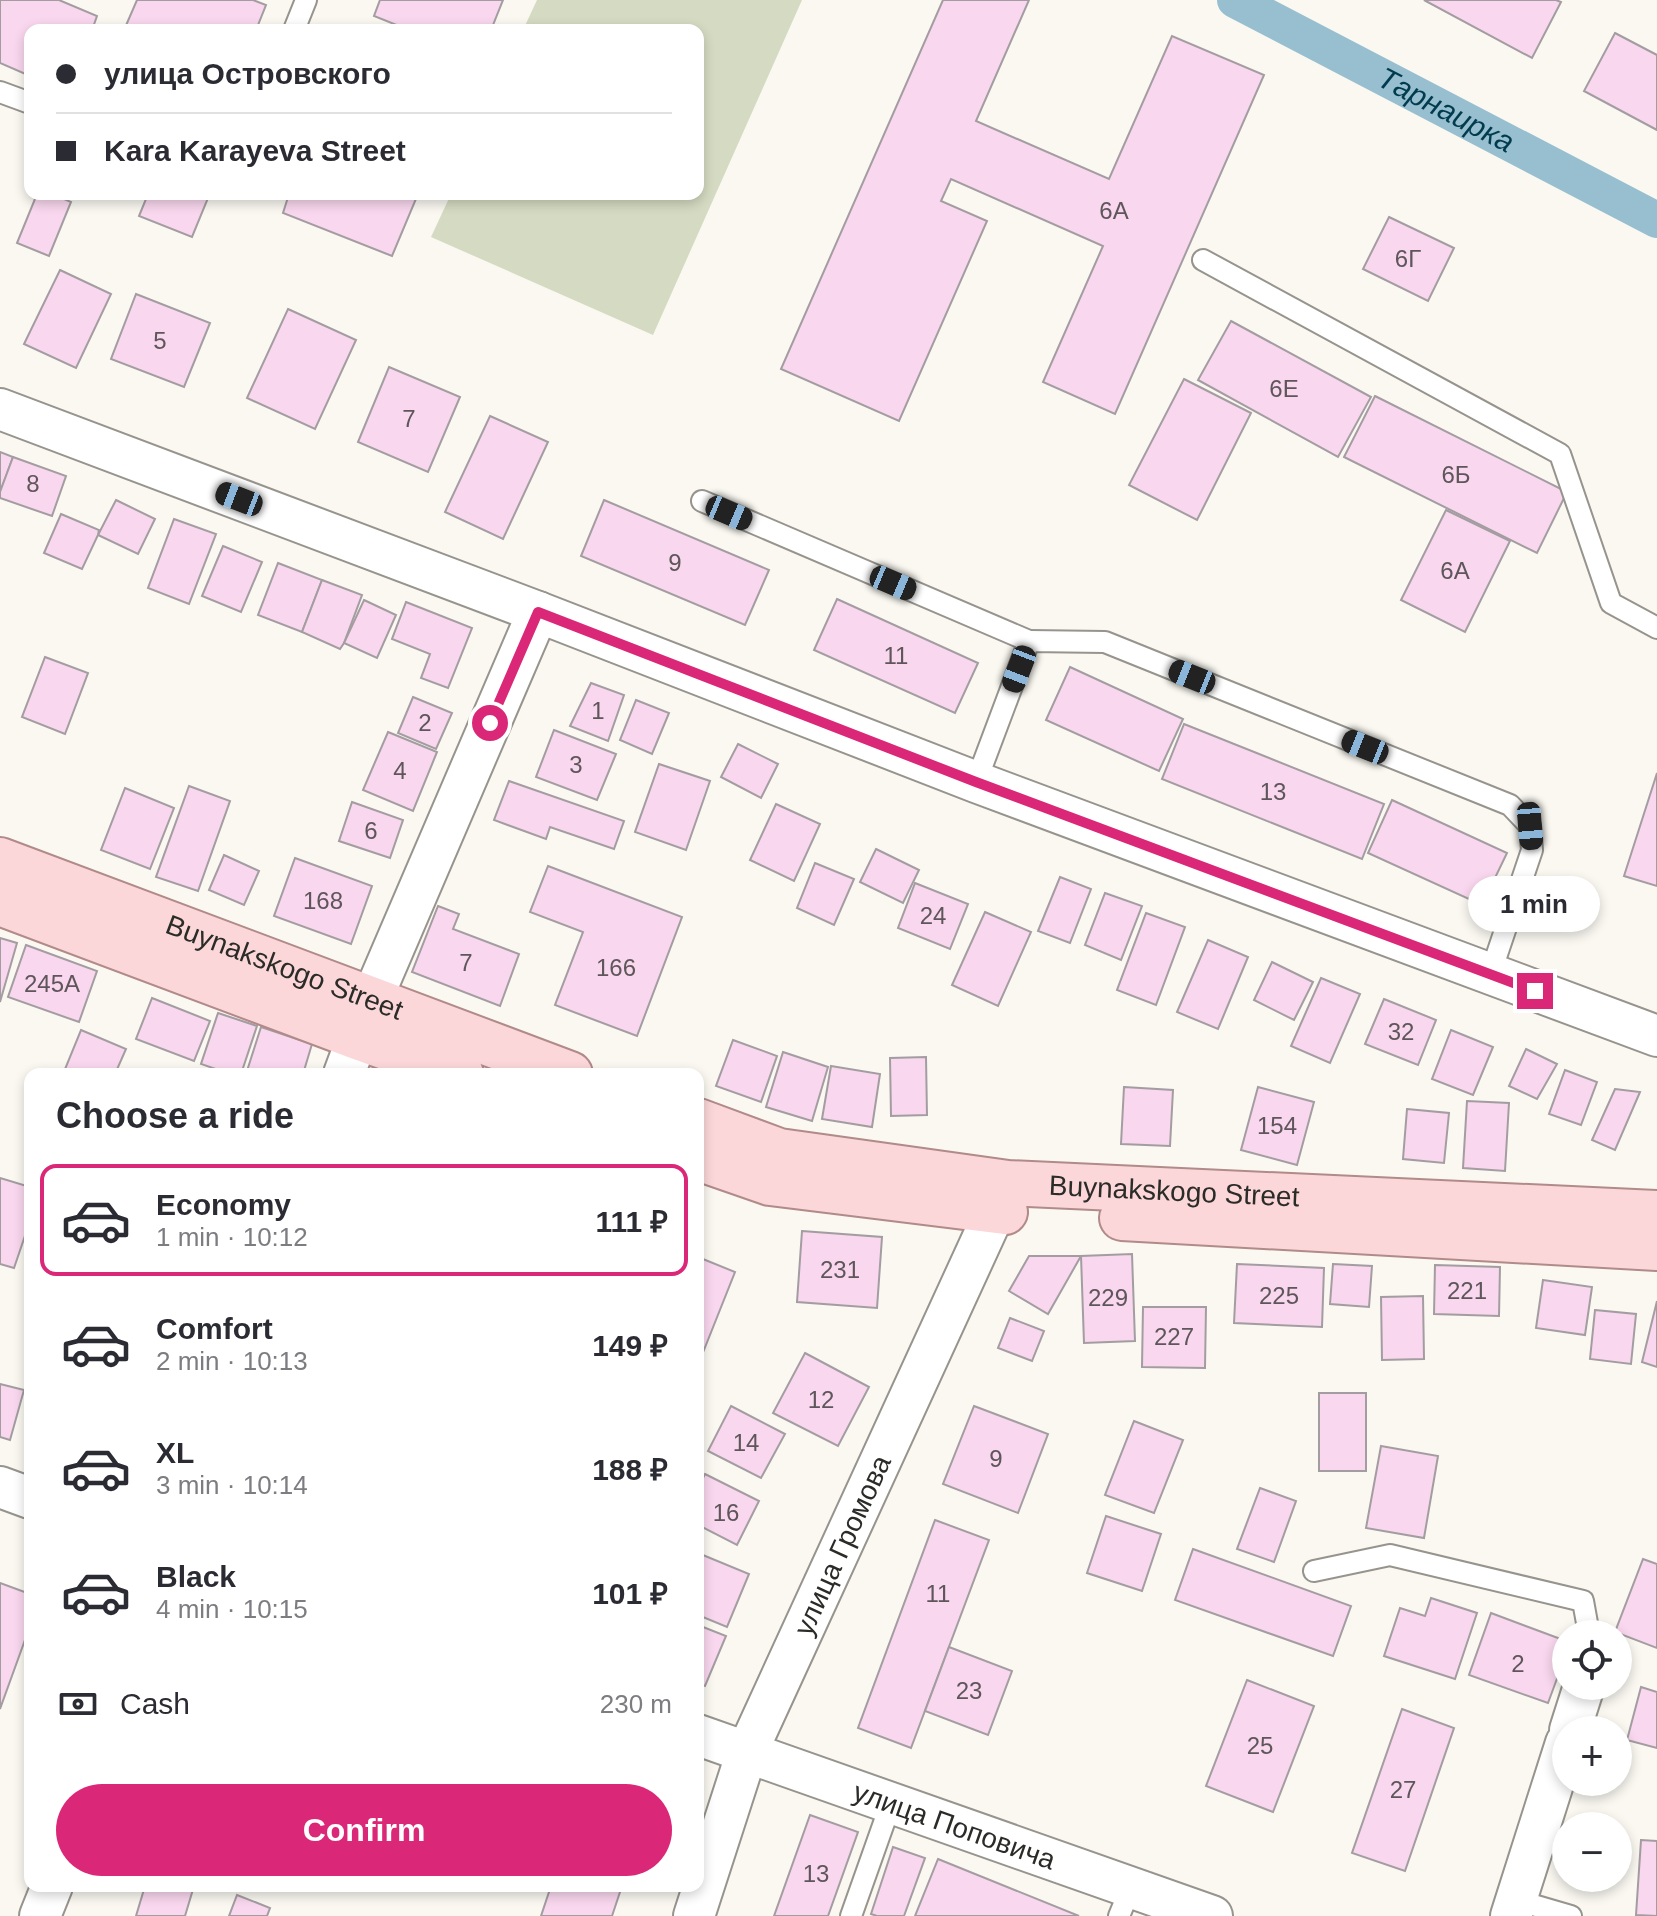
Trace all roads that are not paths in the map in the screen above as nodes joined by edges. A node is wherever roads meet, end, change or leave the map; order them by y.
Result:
1 (306, 0) edge
2 (296, 24) edge
3 (0, 92) edge
4 (24, 101) edge
5 (1203, 260) dead end
6 (0, 409) edge
7 (702, 501) dead end
8 (538, 612) junction
9 (1657, 628) edge
10 (1029, 641) junction
11 (976, 782) junction
12 (0, 860) edge
13 (0, 903) edge
14 (1490, 975) junction
15 (1657, 1036) edge
16 (357, 1037) edge
17 (444, 1068) edge
18 (535, 1068) edge
19 (704, 1123) edge
20 (704, 1160) edge
21 (1002, 1197) junction
22 (1657, 1213) edge
23 (1657, 1248) edge
24 (0, 1487) edge
25 (24, 1496) edge
26 (1314, 1571) dead end
27 (1586, 1620) edge
28 (704, 1737) edge
29 (747, 1752) junction
30 (1552, 1787) edge
31 (891, 1803) junction
32 (704, 1885) edge
33 (50, 1892) edge
34 (702, 1892) edge
35 (1125, 1902) edge
36 (1514, 1908) edge
37 (40, 1916) edge
38 (694, 1916) edge
39 (851, 1916) edge
40 (1212, 1916) edge
41 (1571, 1916) edge

1 - 2 lane
3 - 4 lane
5 - 9 lane
6 - 8 street
7 - 10 lane
8 - 11 street
8 - 16 street
10 - 11 lane
10 - 14 lane
11 - 14 street
12 - 16 main road, Buynakskogo Street
13 - 16 main road, Buynakskogo Street
14 - 15 street
16 - 17 main road, Buynakskogo Street
16 - 18 main road, Buynakskogo Street
19 - 21 main road, Buynakskogo Street
20 - 21 main road, Buynakskogo Street
21 - 22 main road, Buynakskogo Street
21 - 23 main road, Buynakskogo Street
21 - 29 street, улица Громова
24 - 25 street
26 - 27 lane
28 - 29 street, улица Поповича
29 - 31 street, улица Поповича
29 - 32 street, улица Громова
30 - 36 street
31 - 35 street, улица Поповича
31 - 39 lane
33 - 37 street
34 - 38 street, улица Громова
35 - 40 street, улица Поповича
36 - 41 lane

